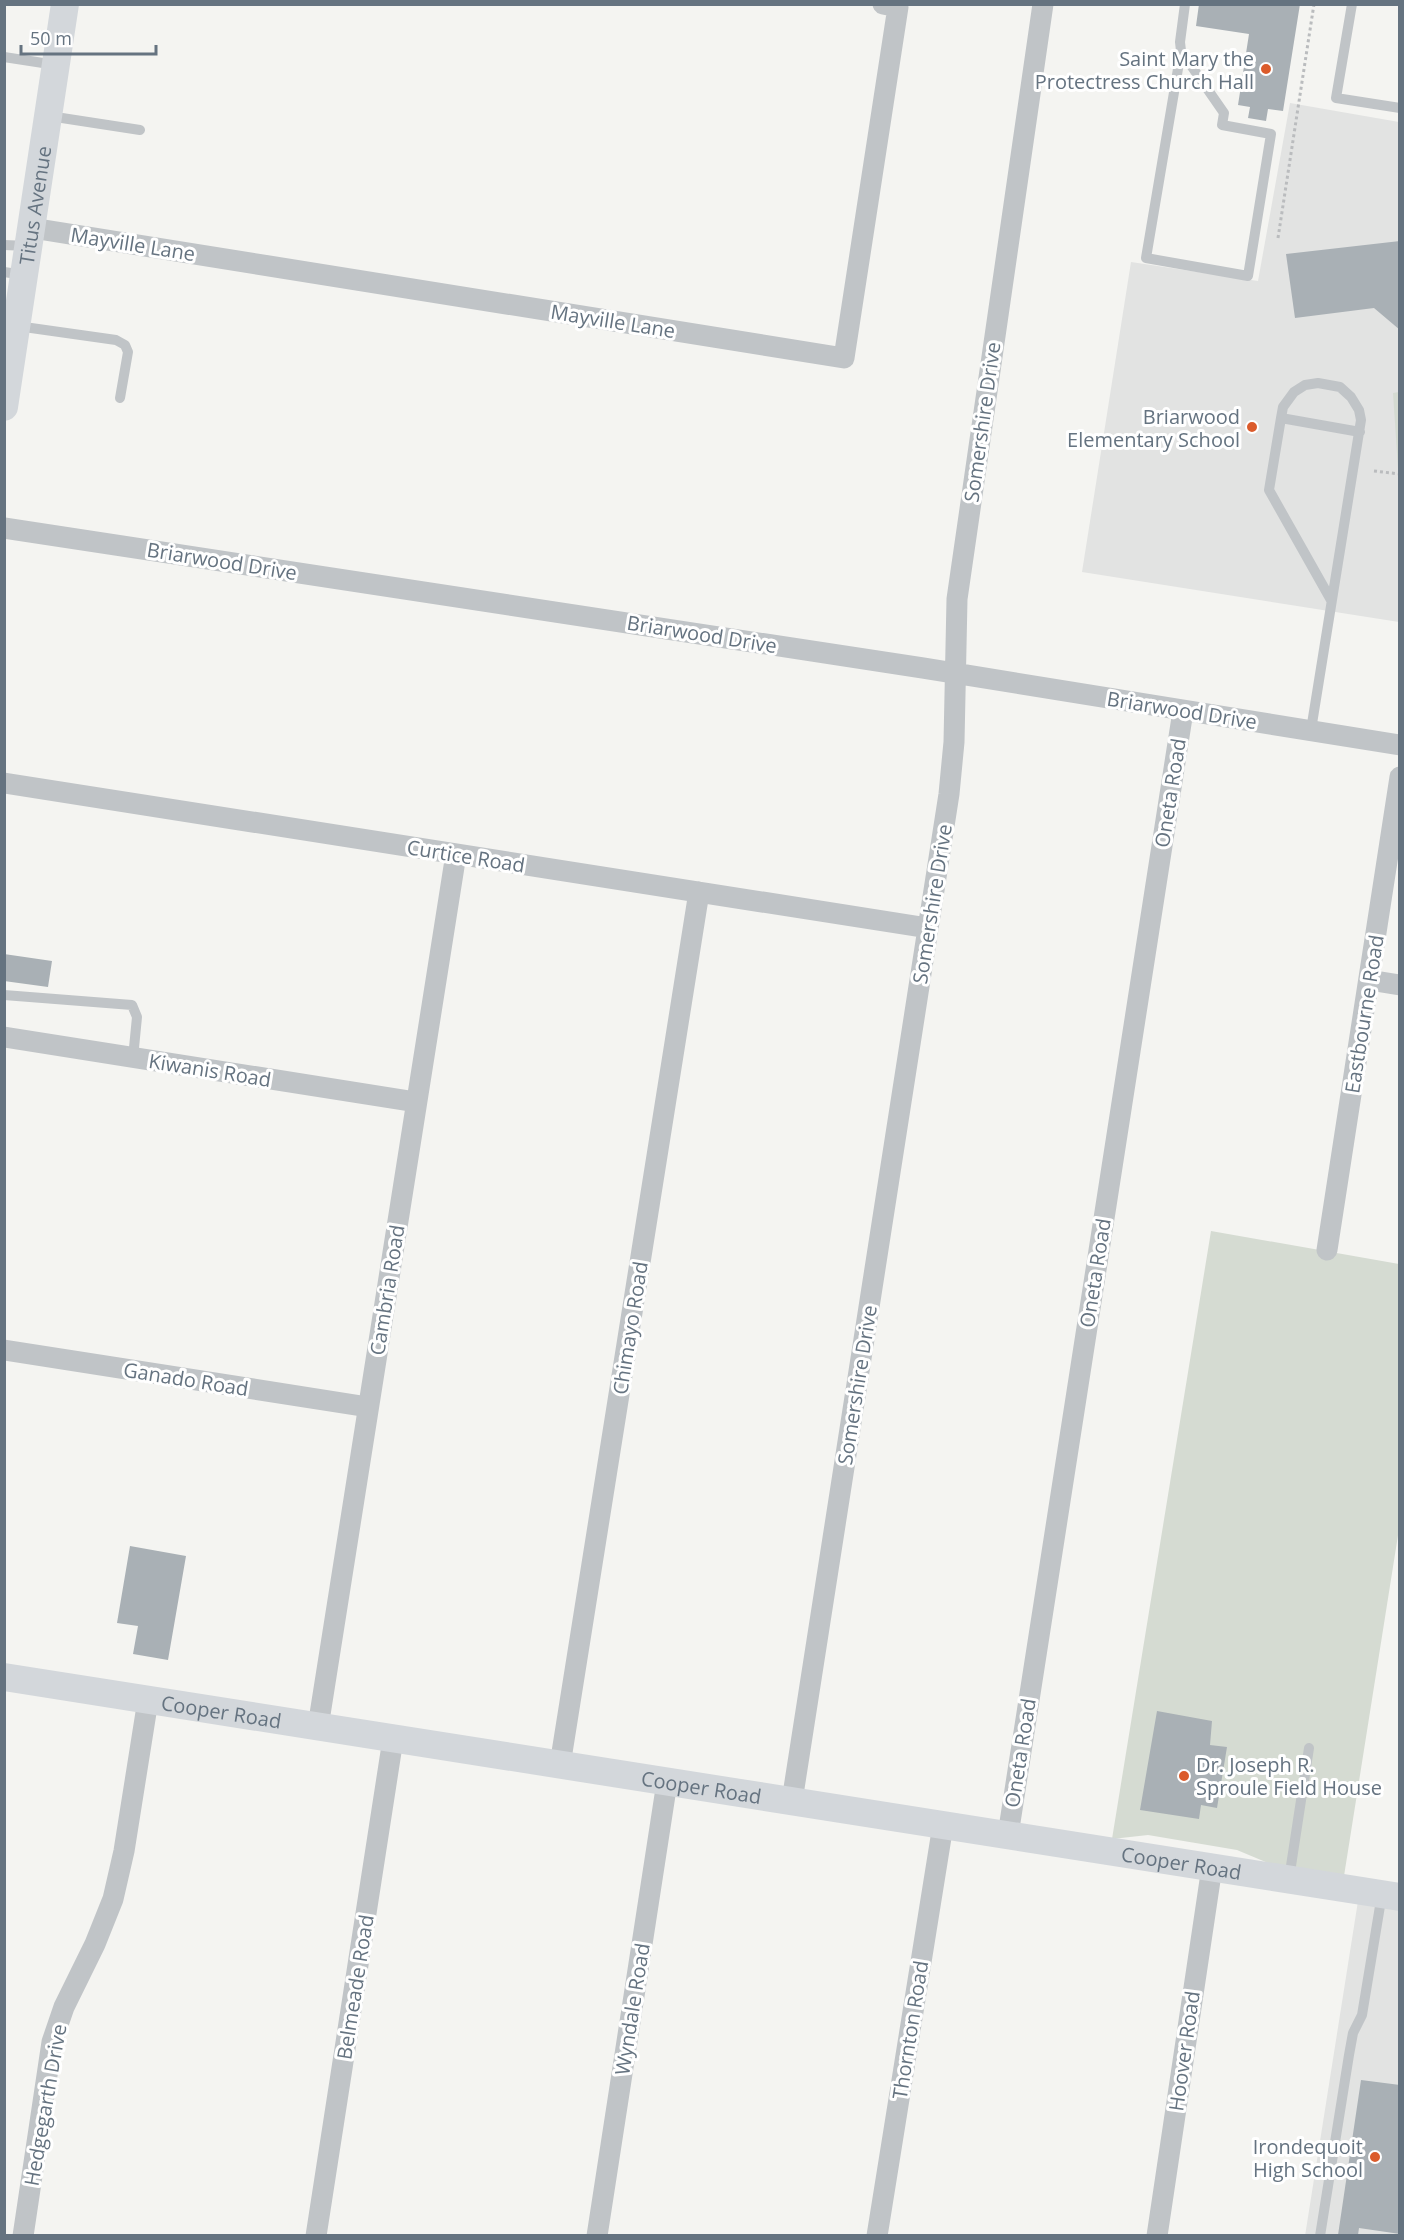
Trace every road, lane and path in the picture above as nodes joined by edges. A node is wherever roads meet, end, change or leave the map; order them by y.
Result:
1 (65, 4) edge
2 (1043, 4) edge
3 (1185, 4) edge
4 (1314, 4) edge
5 (1352, 4) edge
6 (891, 6) edge
7 (1181, 51) junction
8 (4, 57) edge
9 (56, 65) junction
10 (1400, 108) edge
11 (48, 116) junction
12 (140, 130) dead end
13 (1278, 238) dead end
14 (22, 240) edge
15 (14, 273) edge
16 (13, 323) edge
17 (120, 398) dead end
18 (4, 406) edge
19 (1281, 418) junction
20 (1360, 432) junction
21 (1374, 471) dead end
22 (1400, 474) edge
23 (4, 528) edge
24 (1331, 600) junction
25 (956, 674) junction
26 (1183, 711) junction
27 (1311, 730) junction
28 (1400, 745) edge
29 (1400, 777) edge
30 (4, 783) edge
31 (456, 854) junction
32 (699, 892) junction
33 (928, 927) junction
34 (1369, 980) junction
35 (1400, 985) edge
36 (4, 995) edge
37 (4, 1037) edge
38 (133, 1058) junction
39 (416, 1102) junction
40 (1327, 1250) dead end
41 (4, 1350) edge
42 (368, 1407) junction
43 (4, 1677) edge
44 (148, 1700) junction
45 (318, 1726) junction
46 (393, 1738) junction
47 (1310, 1748) dead end
48 (560, 1765) junction
49 (668, 1782) junction
50 (792, 1801) junction
51 (943, 1825) junction
52 (1008, 1835) junction
53 (1212, 1867) junction
54 (1289, 1879) junction
55 (1391, 1895) edge
56 (23, 2235) edge
57 (316, 2235) edge
58 (597, 2235) edge
59 (877, 2235) edge
60 (1157, 2235) edge
61 (1320, 2235) edge

1 - 9 street, Titus Avenue
2 - 25 street, Somershire Drive
3 - 7 lane
4 - 13 path
5 - 10 lane
6 - 14 street, Mayville Lane
7 - 7 lane
8 - 9 lane
9 - 11 street, Titus Avenue
11 - 12 lane
11 - 14 street, Titus Avenue
14 - 15 street, Titus Avenue
15 - 16 street, Titus Avenue
16 - 17 lane
16 - 18 street, Titus Avenue
19 - 20 lane
19 - 20 lane
19 - 24 lane
20 - 24 lane
21 - 22 path
23 - 25 street, Briarwood Drive
24 - 27 lane
25 - 26 street, Briarwood Drive
25 - 33 street, Somershire Drive
26 - 27 street, Briarwood Drive
26 - 52 street, Oneta Road
27 - 28 street, Briarwood Drive
29 - 34 street, Eastbourne Road
30 - 31 street, Curtice Road
31 - 32 street, Curtice Road
31 - 39 street, Cambria Road
32 - 33 street, Curtice Road
32 - 48 street, Chimayo Road
33 - 50 street, Somershire Drive
34 - 35 street
34 - 40 street, Eastbourne Road
36 - 38 lane
37 - 38 street, Kiwanis Road
38 - 39 street, Kiwanis Road
39 - 42 street, Cambria Road
41 - 42 street, Ganado Road
42 - 45 street, Cambria Road
43 - 44 street, Cooper Road
44 - 45 street, Cooper Road
44 - 56 street, Hedgegarth Drive
45 - 46 street, Cooper Road
46 - 48 street, Cooper Road
46 - 57 street, Belmeade Road
47 - 54 lane
48 - 49 street, Cooper Road
49 - 50 street, Cooper Road
49 - 58 street, Wyndale Road
50 - 51 street, Cooper Road
51 - 52 street, Cooper Road
51 - 59 street, Thornton Road
52 - 53 street, Cooper Road
53 - 54 street, Cooper Road
53 - 60 street, Hoover Road
54 - 55 street, Cooper Road
55 - 61 lane

